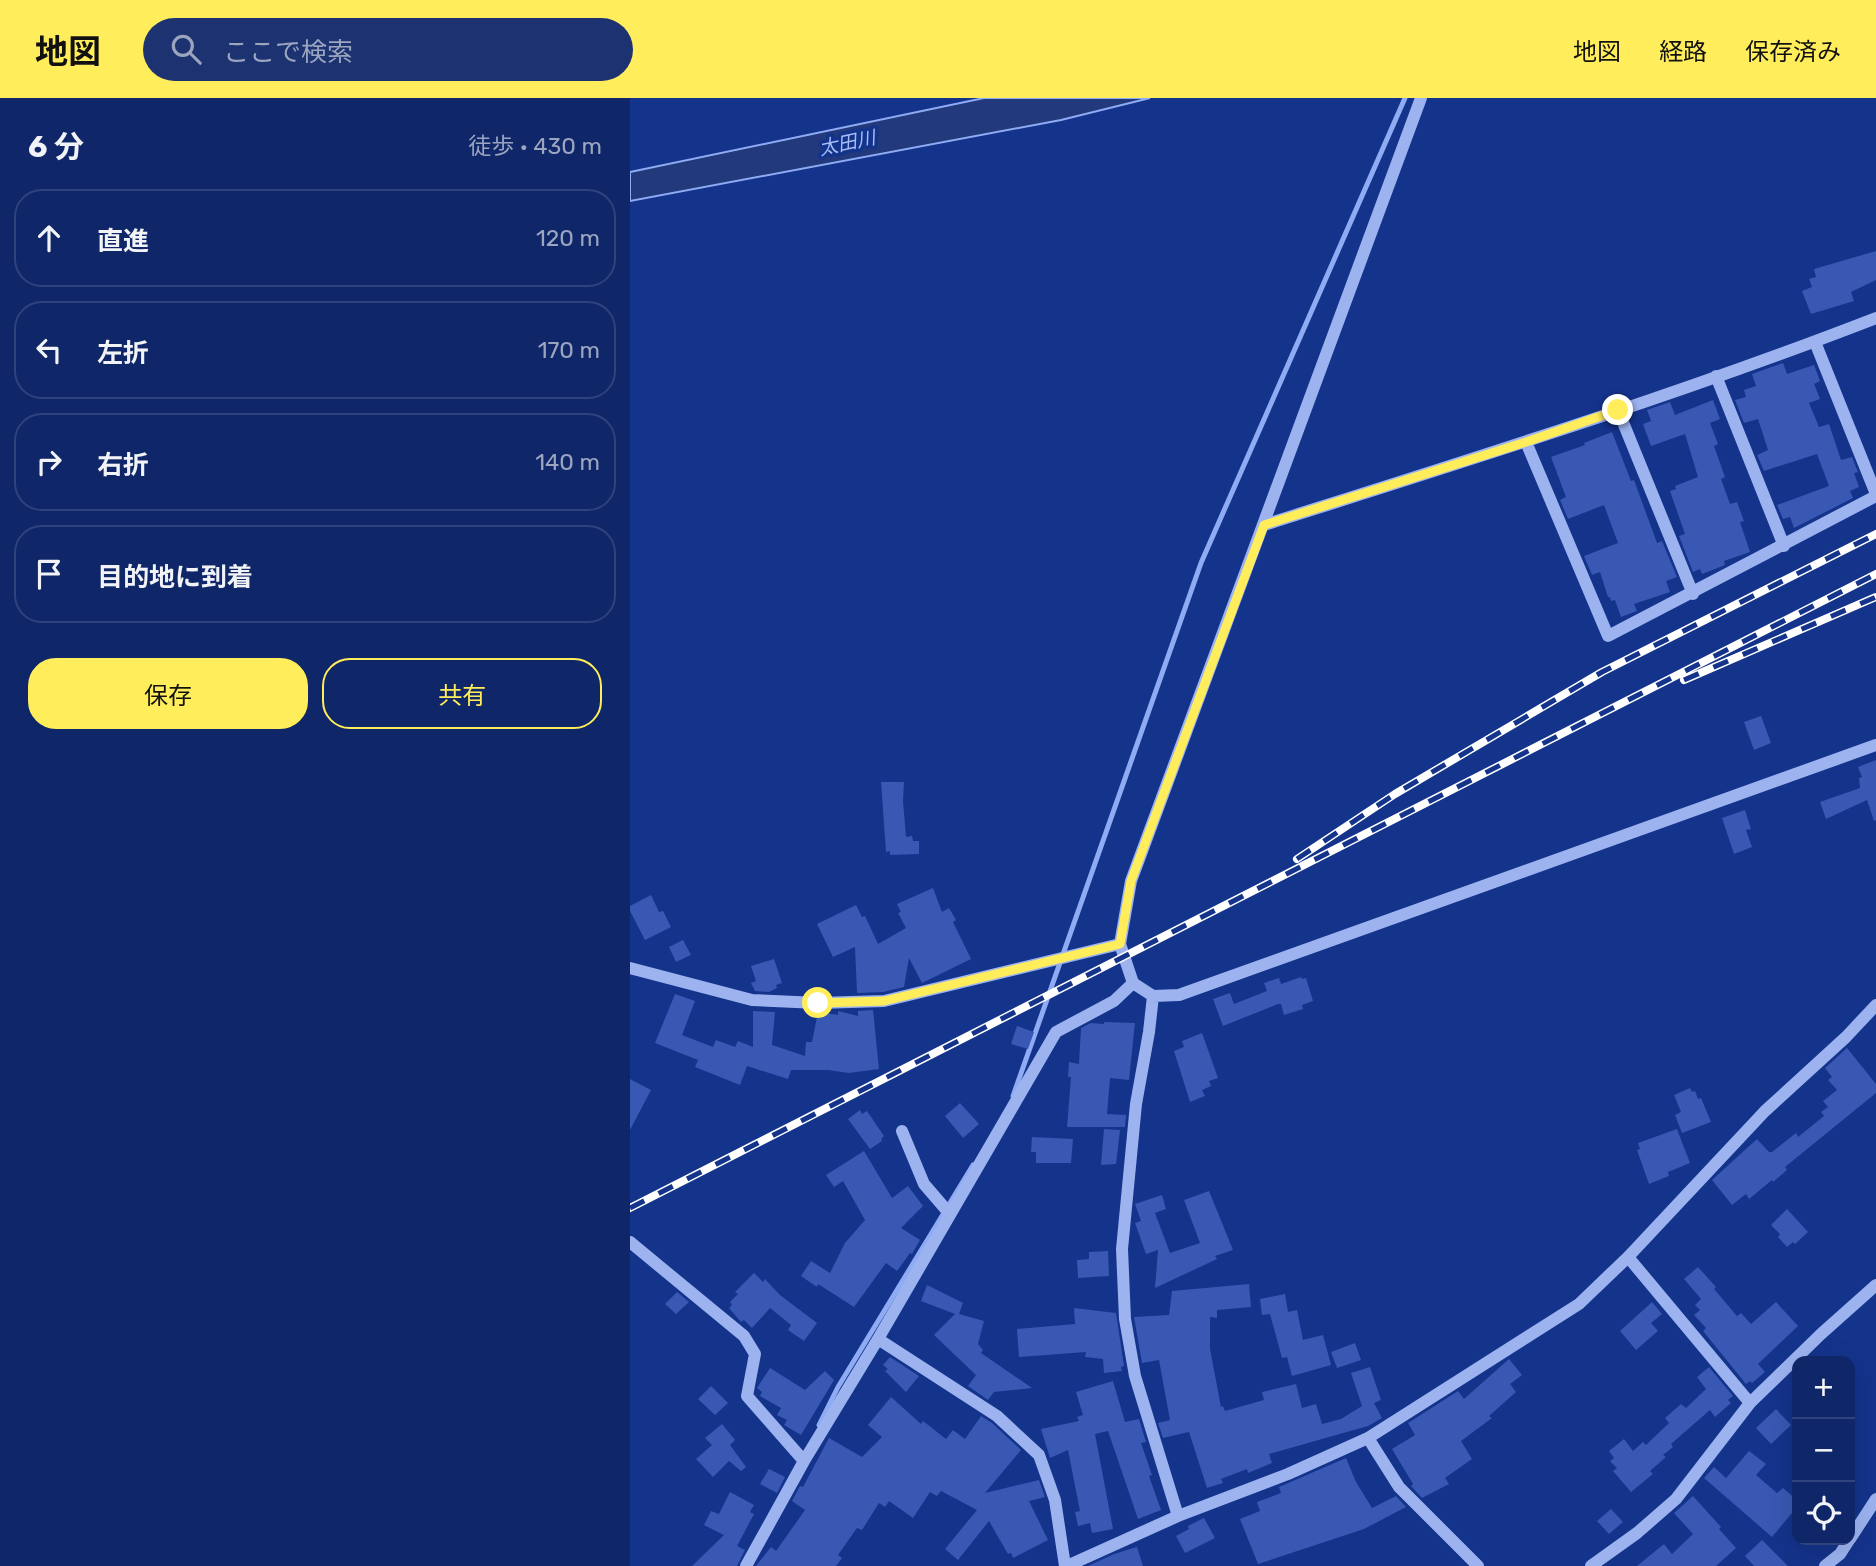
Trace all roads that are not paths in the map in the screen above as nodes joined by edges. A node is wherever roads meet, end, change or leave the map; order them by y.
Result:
1 (1421, 98) edge
2 (1876, 318) edge
3 (1815, 342) junction
4 (1717, 376) junction
5 (1618, 410) junction
6 (1526, 442) junction
7 (1876, 495) edge
8 (1264, 525) junction
9 (1784, 546) junction
10 (1693, 594) junction
11 (1876, 745) edge
12 (1120, 944) junction
13 (630, 968) edge
14 (1143, 990) junction
15 (1876, 1005) edge
16 (902, 1131) dead end
17 (949, 1213) junction
18 (630, 1242) edge
19 (1628, 1257) junction
20 (1876, 1284) edge
21 (878, 1339) junction
22 (1750, 1403) junction
23 (1368, 1438) junction
24 (804, 1461) junction
25 (1876, 1499) edge
26 (1178, 1516) junction
27 (1855, 1530) edge
28 (1845, 1545) edge
29 (1093, 1553) junction
30 (746, 1566) edge
31 (1066, 1566) edge
32 (1097, 1566) edge
33 (1478, 1566) edge
34 (1591, 1566) edge
35 (1825, 1566) edge

1 - 8 street
2 - 3 street
3 - 4 street
3 - 7 street
4 - 5 street
4 - 9 street
5 - 6 street
5 - 10 street
6 - 8 street
6 - 10 street
7 - 9 street
8 - 12 street
9 - 10 street
11 - 14 street
12 - 13 street
12 - 14 street
14 - 17 street
14 - 26 street
15 - 19 street
16 - 17 street
17 - 21 street
18 - 24 street
19 - 22 street
19 - 23 street
20 - 22 street
21 - 24 street
21 - 31 street
22 - 34 street
23 - 26 street
23 - 33 street
24 - 30 street
25 - 27 street
26 - 29 street
28 - 35 street
29 - 31 street
29 - 32 street

